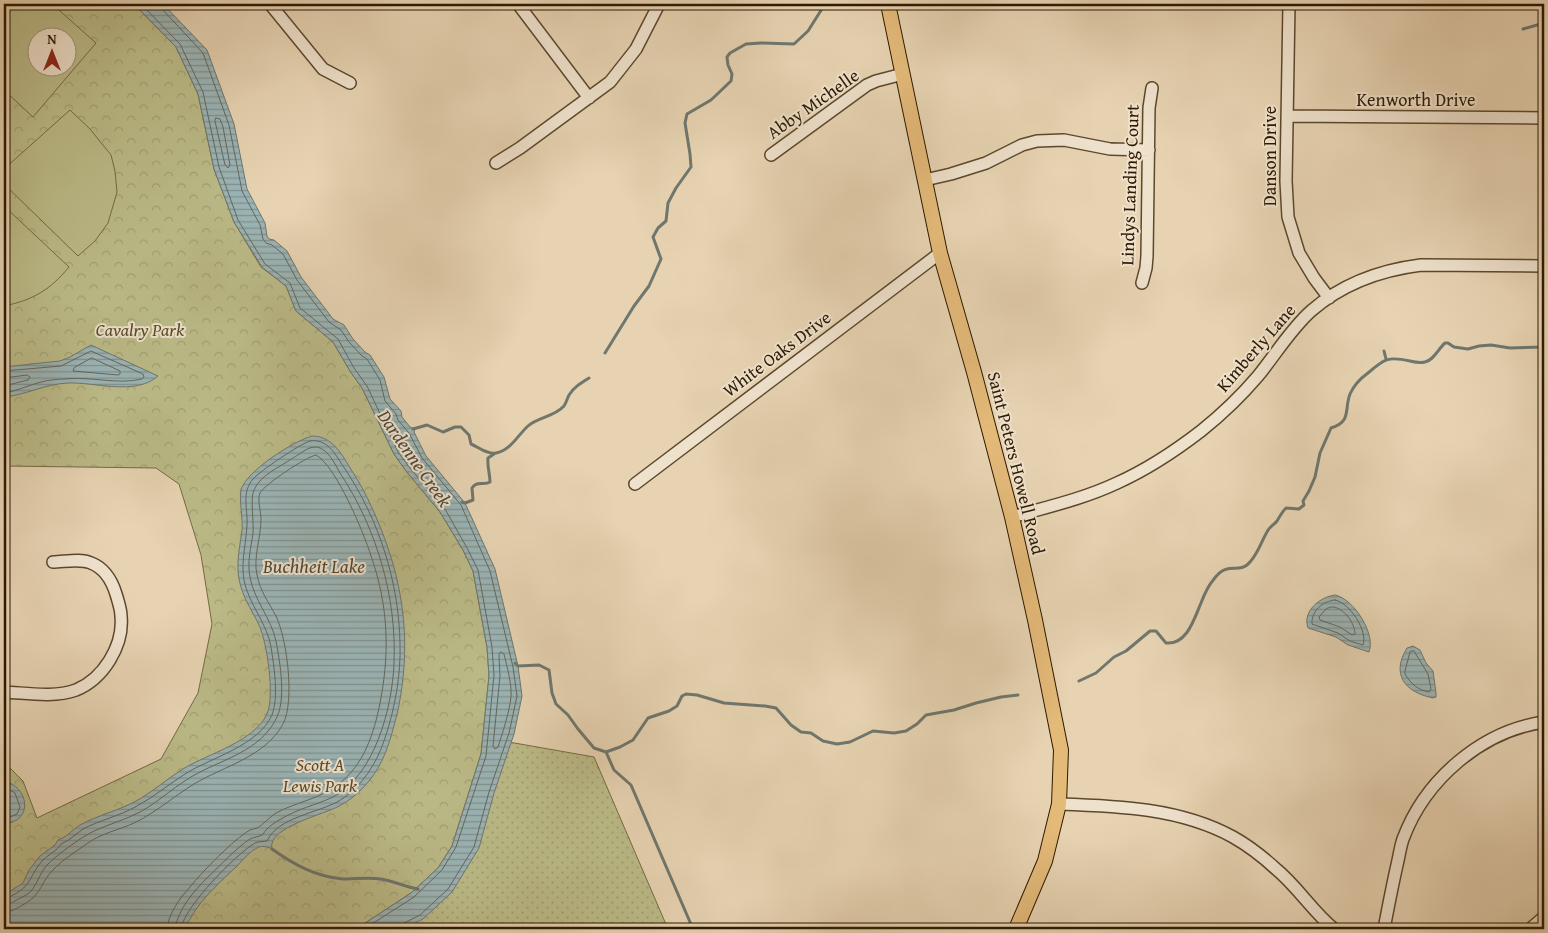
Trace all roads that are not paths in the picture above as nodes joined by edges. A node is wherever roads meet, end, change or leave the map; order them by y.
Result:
1 (270, 4) edge
2 (518, 4) edge
3 (659, 4) edge
4 (888, 4) edge
5 (1290, 4) edge
6 (903, 74) junction
7 (350, 83) dead end
8 (1152, 88) dead end
9 (589, 98) junction
10 (1287, 116) junction
11 (1544, 118) edge
12 (1149, 150) junction
13 (771, 155) dead end
14 (496, 163) dead end
15 (925, 180) junction
16 (940, 253) junction
17 (1544, 266) edge
18 (1142, 283) dead end
19 (1329, 298) junction
20 (635, 484) dead end
21 (1012, 516) junction
22 (53, 562) dead end
23 (4, 692) edge
24 (1544, 722) edge
25 (1059, 804) junction
26 (1544, 917) edge
27 (1016, 929) edge
28 (1334, 929) edge
29 (1384, 929) edge
30 (1530, 929) edge

1 - 7 street
2 - 9 street
3 - 9 street
4 - 6 main road, Saint Peters Howell Road
5 - 10 street, Danson Drive
6 - 13 street, Abby Michelle
6 - 15 main road, Saint Peters Howell Road
8 - 12 street, Lindys Landing Court
9 - 14 street
10 - 11 street, Kenworth Drive
10 - 19 street, Danson Drive
12 - 15 street
12 - 18 street, Lindys Landing Court
15 - 16 main road, Saint Peters Howell Road
16 - 20 street, White Oaks Drive
16 - 21 main road, Saint Peters Howell Road
17 - 19 street, Kimberly Lane
19 - 21 street, Kimberly Lane
21 - 25 main road, Saint Peters Howell Road
22 - 23 street
24 - 29 street
25 - 27 main road, Saint Peters Howell Road
25 - 28 street
26 - 30 street

